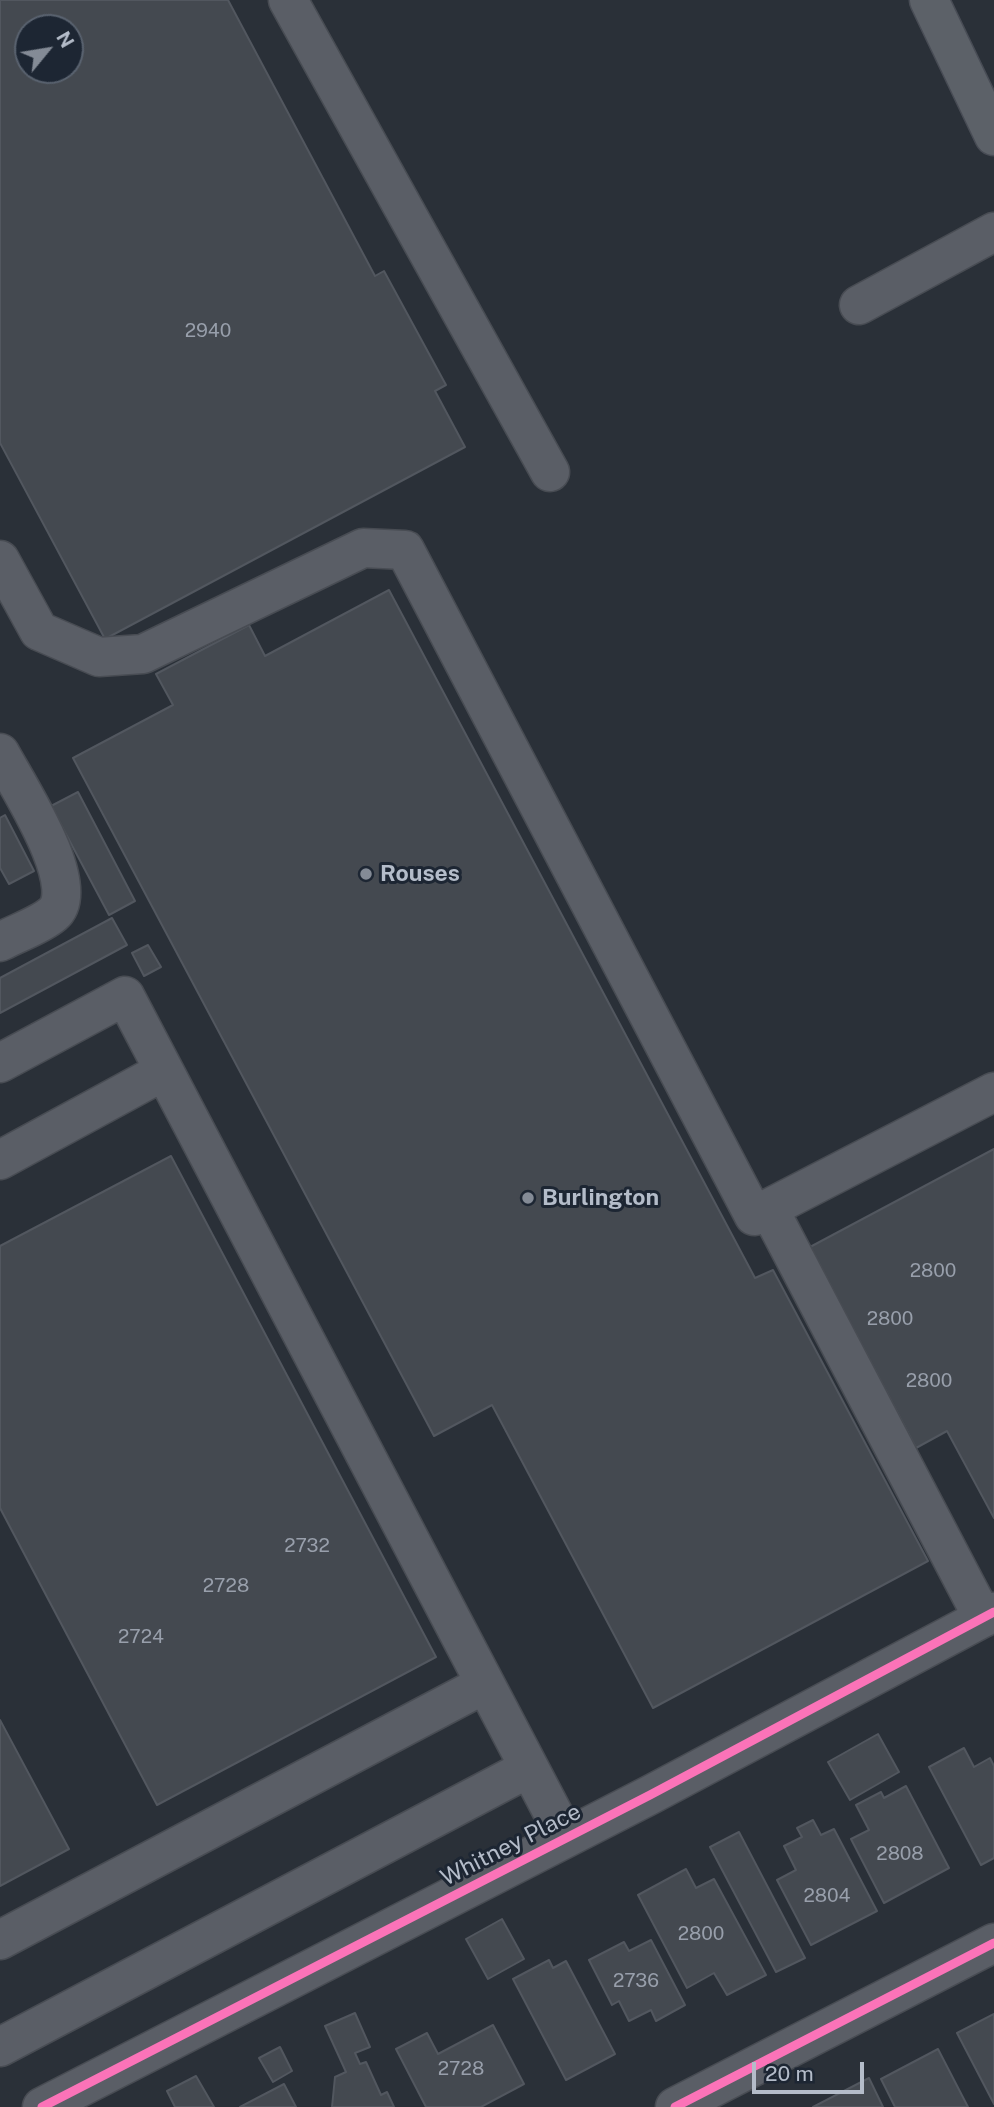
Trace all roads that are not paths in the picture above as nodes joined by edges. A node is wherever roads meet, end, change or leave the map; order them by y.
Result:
1 (288, 0) edge
2 (929, 0) edge
3 (994, 136) edge
4 (994, 232) edge
5 (859, 305) dead end
6 (550, 472) dead end
7 (0, 560) edge
8 (9, 598) edge
9 (0, 753) edge
10 (0, 942) edge
11 (0, 1063) edge
12 (164, 1071) junction
13 (994, 1092) edge
14 (0, 1160) edge
15 (769, 1209) junction
16 (989, 1615) edge
17 (485, 1684) junction
18 (529, 1768) junction
19 (566, 1838) junction
20 (0, 1940) edge
21 (994, 1943) edge
22 (0, 2046) edge
23 (42, 2107) edge
24 (675, 2107) edge

1 - 6 street
2 - 3 main road
4 - 5 street
7 - 8 street
8 - 15 street
9 - 10 street
11 - 12 street
12 - 14 street
12 - 17 street
13 - 15 street
15 - 16 street
16 - 19 street, Whitney Place
17 - 18 street
17 - 20 street
18 - 19 street
18 - 22 street
19 - 23 street, Whitney Place
21 - 24 street

